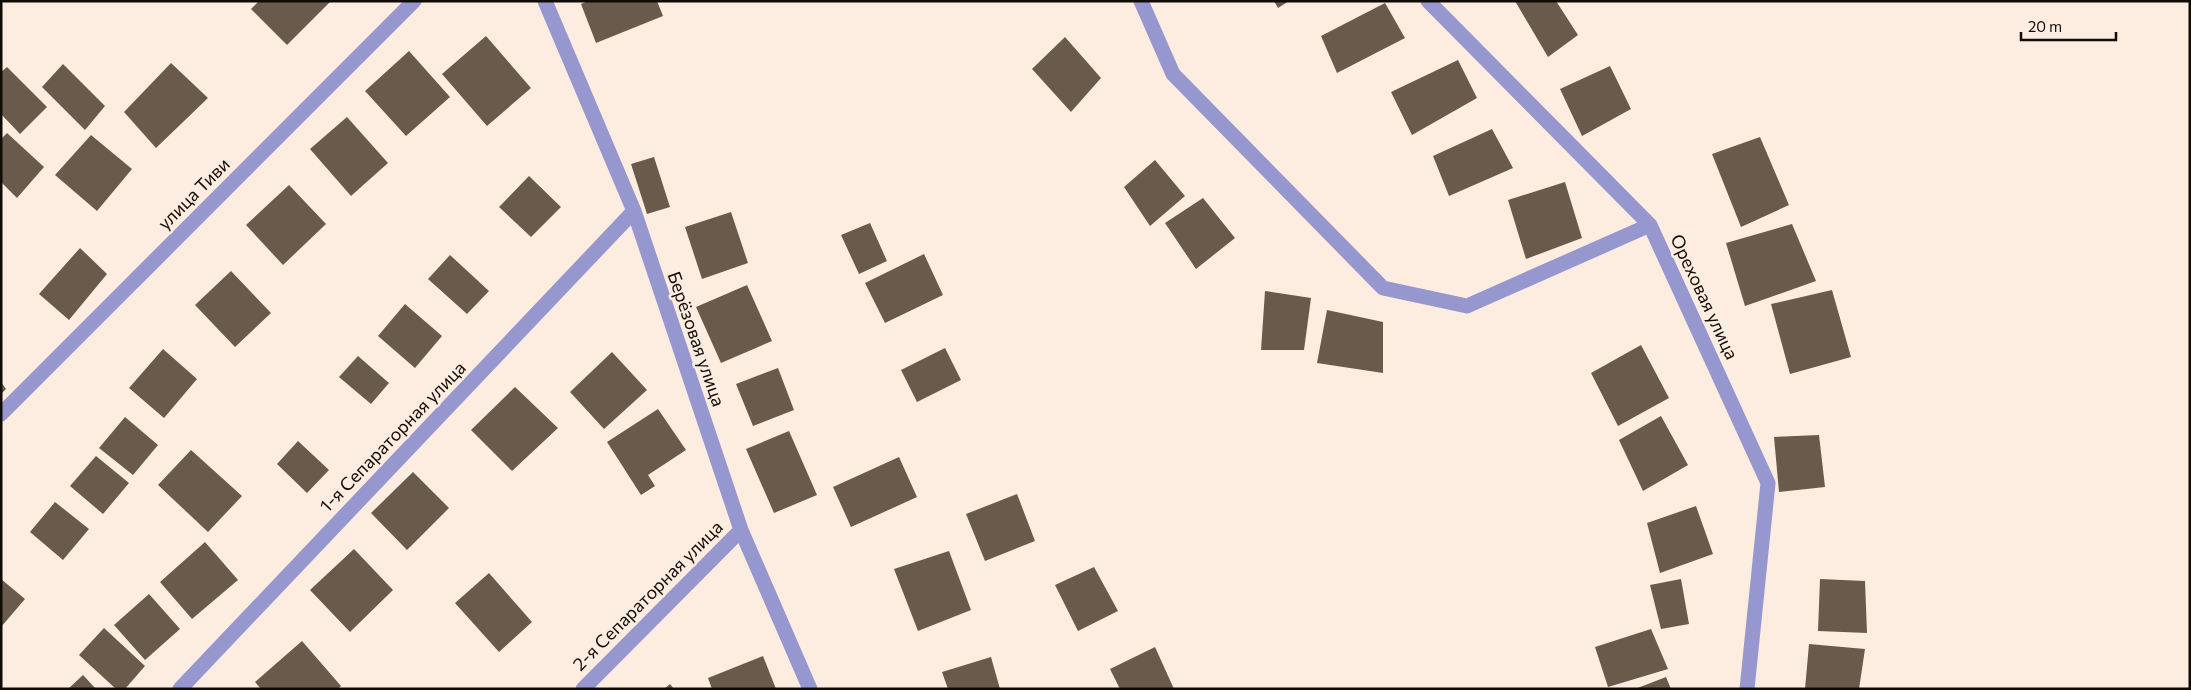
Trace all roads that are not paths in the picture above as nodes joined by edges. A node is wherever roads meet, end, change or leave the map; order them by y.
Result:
1 (414, 1) edge
2 (545, 1) edge
3 (1141, 1) edge
4 (1428, 1) edge
5 (634, 211) junction
6 (1650, 225) junction
7 (1, 414) edge
8 (741, 530) junction
9 (180, 689) edge
10 (582, 689) edge
11 (810, 689) edge
12 (1747, 689) edge

1 - 7 street, улица Тиви
2 - 5 street, Берёзовая улица
3 - 6 street
4 - 6 street, Ореховая улица
5 - 8 street, Берёзовая улица
5 - 9 street, 1-я Сепараторная улица
6 - 12 street, Ореховая улица
8 - 10 street, 2-я Сепараторная улица
8 - 11 street, Берёзовая улица

